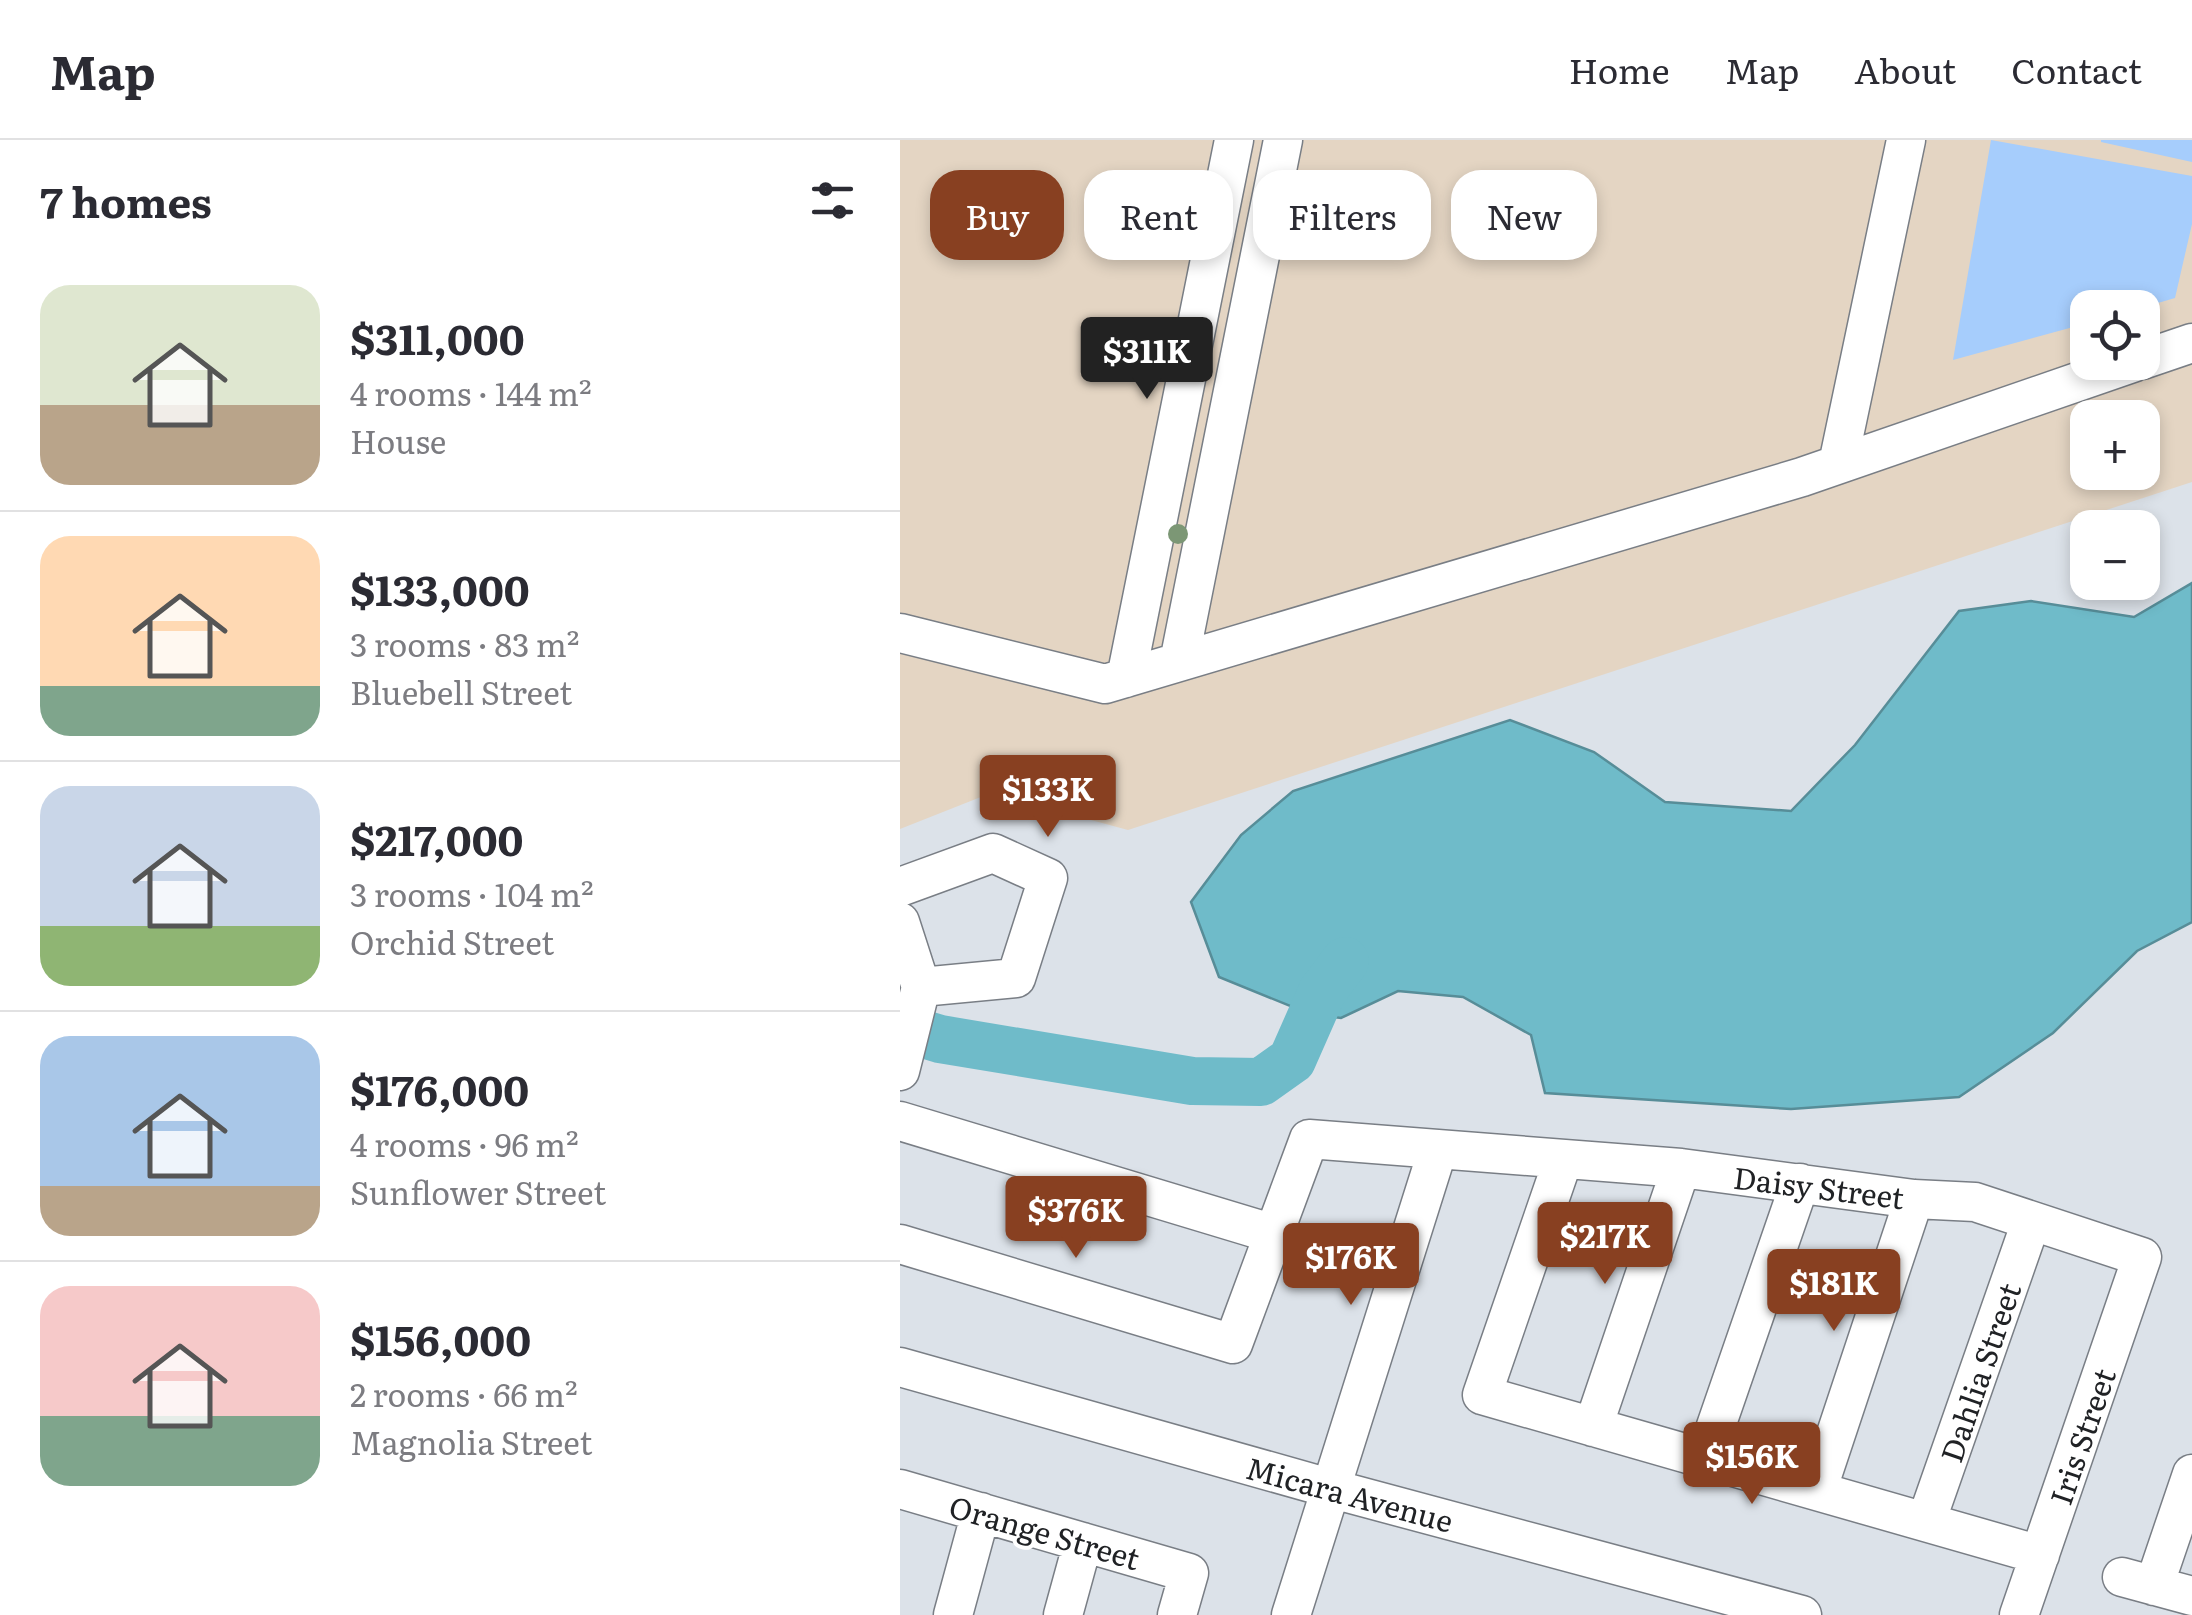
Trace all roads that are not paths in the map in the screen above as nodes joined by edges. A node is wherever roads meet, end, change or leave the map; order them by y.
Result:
1 (1234, 140) edge
2 (1283, 140) edge
3 (1906, 140) edge
4 (2192, 343) edge
5 (2160, 354) edge
6 (2083, 380) edge
7 (1838, 464) junction
8 (900, 633) edge
9 (1179, 662) junction
10 (1126, 678) junction
11 (900, 887) edge
12 (900, 922) edge
13 (919, 997) junction
14 (904, 1060) edge
15 (900, 1121) edge
16 (1438, 1149) junction
17 (1563, 1160) junction
18 (1680, 1168) junction
19 (1800, 1183) junction
20 (1914, 1199) junction
21 (2031, 1222) junction
22 (1274, 1234) junction
23 (900, 1244) edge
24 (2142, 1257) joint
25 (900, 1367) edge
26 (1593, 1427) junction
27 (1704, 1458) junction
28 (2192, 1474) edge
29 (1328, 1488) junction
30 (900, 1489) edge
31 (1817, 1491) junction
32 (981, 1512) junction
33 (1926, 1522) junction
34 (1083, 1542) junction
35 (2040, 1555) junction
36 (2192, 1596) edge
37 (953, 1615) edge
38 (1063, 1615) edge
39 (1177, 1615) edge
40 (1290, 1615) edge
41 (1802, 1615) edge
42 (2019, 1615) edge

1 - 10 street
2 - 9 street
3 - 7 street
4 - 5 street
6 - 7 street
7 - 9 street
8 - 10 street
9 - 10 street
11 - 13 street
12 - 13 street
13 - 14 street
15 - 22 street
16 - 17 street, Daisy Street
16 - 22 street, Daisy Street
16 - 29 street
17 - 18 street, Daisy Street
17 - 26 street
18 - 19 street, Daisy Street
18 - 26 street
19 - 20 street, Daisy Street
19 - 27 street
20 - 21 street, Daisy Street
20 - 31 street
21 - 24 street, Daisy Street
21 - 33 street, Dahlia Street
22 - 23 street
24 - 35 street, Iris Street
25 - 29 street, Micara Avenue
26 - 27 street
27 - 31 street
28 - 36 street
29 - 40 street
29 - 41 street, Micara Avenue
30 - 32 street, Orange Street
31 - 33 street
32 - 34 street, Orange Street
32 - 37 street
33 - 35 street
34 - 38 street
34 - 39 street, Orange Street
35 - 42 street, Iris Street

